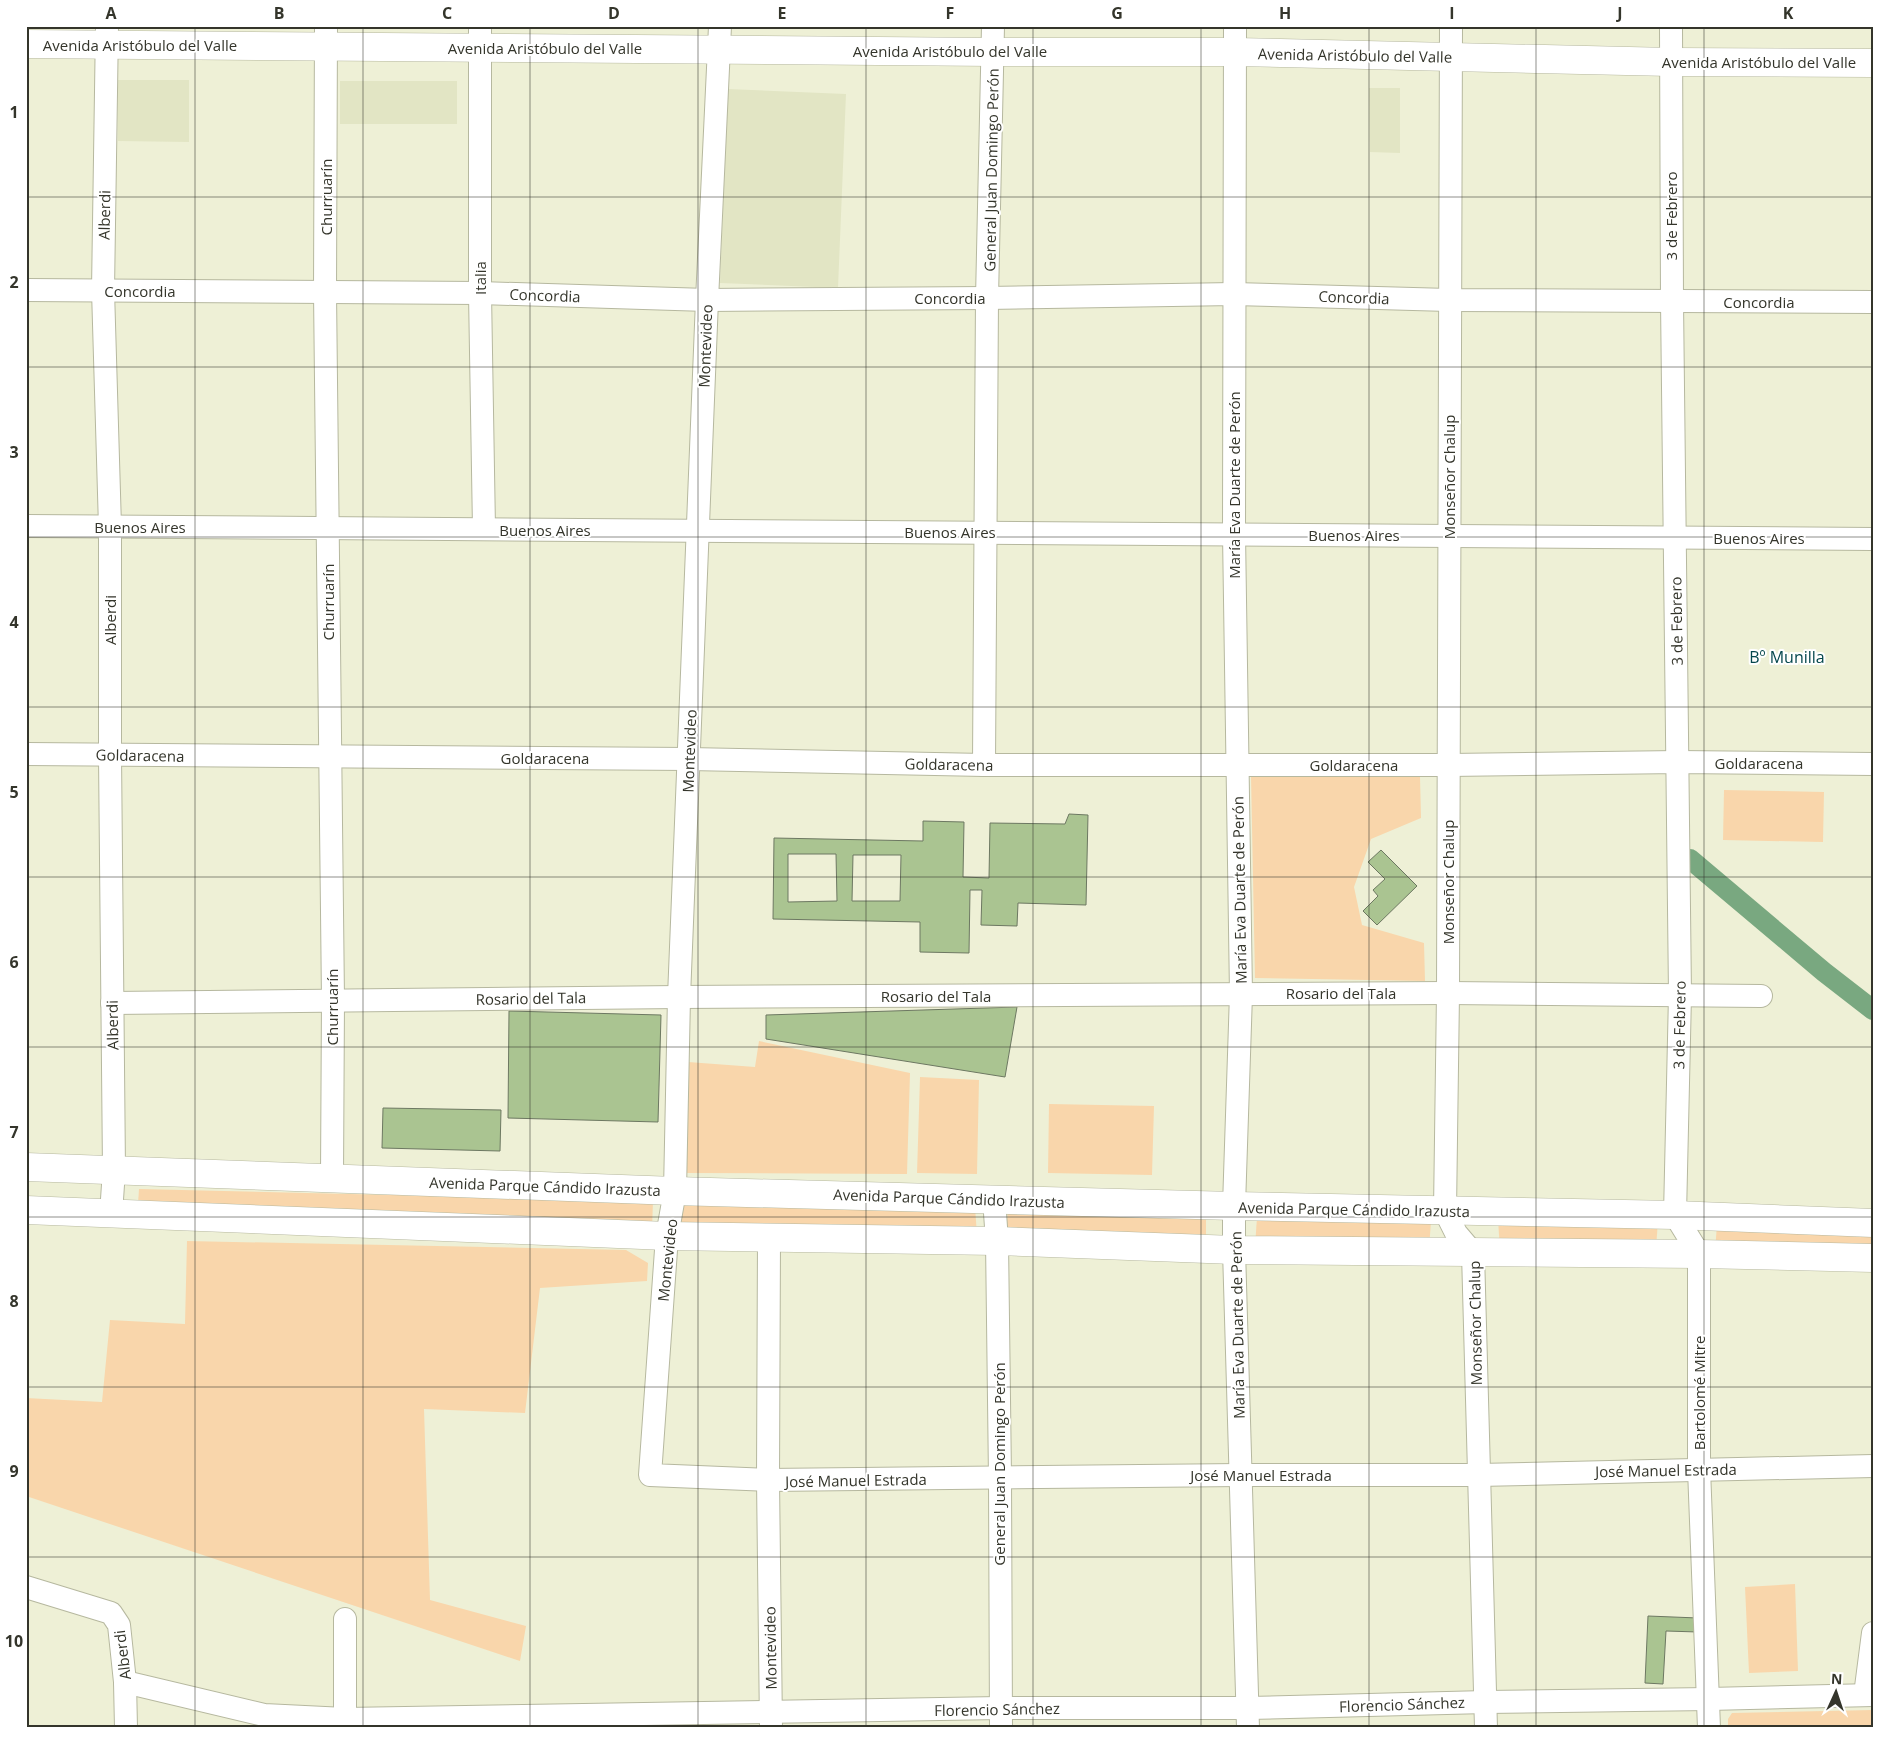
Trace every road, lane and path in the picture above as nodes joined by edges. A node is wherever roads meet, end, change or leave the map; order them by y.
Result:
1 (1451, 26) edge
2 (1671, 26) edge
3 (107, 35) edge
4 (327, 36) edge
5 (480, 37) edge
6 (720, 38) edge
7 (994, 39) edge
8 (1235, 39) edge
9 (26, 44) edge
10 (1451, 57) junction
11 (1671, 62) junction
12 (1873, 63) edge
13 (26, 290) edge
14 (102, 290) junction
15 (325, 292) junction
16 (480, 293) junction
17 (1234, 294) junction
18 (987, 298) junction
19 (707, 300) junction
20 (1448, 300) junction
21 (1672, 301) junction
22 (1873, 302) edge
23 (26, 526) edge
24 (110, 527) junction
25 (327, 528) junction
26 (484, 529) junction
27 (698, 530) junction
28 (985, 533) junction
29 (1234, 534) junction
30 (1448, 536) junction
31 (1675, 537) junction
32 (1873, 538) edge
33 (26, 754) edge
34 (110, 755) junction
35 (329, 757) junction
36 (689, 759) junction
37 (1678, 762) junction
38 (1449, 764) junction
39 (1873, 764) edge
40 (984, 765) junction
41 (1237, 765) junction
42 (1448, 993) junction
43 (1241, 994) junction
44 (1680, 995) junction
45 (1761, 996) dead end
46 (679, 997) junction
47 (333, 1000) junction
48 (112, 1003) junction
49 (26, 1167) edge
50 (114, 1170) junction
51 (332, 1178) junction
52 (675, 1190) junction
53 (994, 1200) junction
54 (1234, 1206) junction
55 (26, 1210) edge
56 (1445, 1210) junction
57 (111, 1214) junction
58 (1675, 1215) junction
59 (1873, 1223) edge
60 (667, 1236) junction
61 (769, 1238) junction
62 (997, 1241) junction
63 (1234, 1250) junction
64 (1473, 1253) junction
65 (1699, 1254) junction
66 (1873, 1258) edge
67 (1873, 1466) edge
68 (1699, 1469) junction
69 (650, 1475) joint
70 (1240, 1475) junction
71 (1478, 1475) junction
72 (1000, 1478) junction
73 (768, 1480) junction
74 (26, 1587) edge
75 (345, 1618) dead end
76 (1873, 1633) edge
77 (125, 1682) junction
78 (1869, 1695) edge
79 (1709, 1699) junction
80 (1486, 1702) junction
81 (1000, 1718) edge
82 (1248, 1718) edge
83 (771, 1720) edge
84 (344, 1723) edge
85 (126, 1728) edge
86 (1486, 1728) edge
87 (1709, 1728) edge

1 - 10 street, Monseñor Chalup
2 - 11 street, 3 de Febrero
3 - 4 main road, Avenida Aristóbulo del Valle
3 - 9 main road, Avenida Aristóbulo del Valle
3 - 14 street, Alberdi
4 - 5 main road, Avenida Aristóbulo del Valle
4 - 15 street, Churruarín
5 - 6 main road, Avenida Aristóbulo del Valle
5 - 16 street, Italia
6 - 7 main road, Avenida Aristóbulo del Valle
6 - 19 street, Montevideo
7 - 8 main road, Avenida Aristóbulo del Valle
7 - 18 street, General Juan Domingo Perón
8 - 10 main road, Avenida Aristóbulo del Valle
8 - 17 street, María Eva Duarte de Perón
10 - 11 main road, Avenida Aristóbulo del Valle
10 - 20 street, Monseñor Chalup
11 - 12 main road, Avenida Aristóbulo del Valle
11 - 21 street, 3 de Febrero
13 - 14 street, Concordia
14 - 15 street, Concordia
14 - 24 street, Alberdi
15 - 16 street, Concordia
15 - 25 street, Churruarín
16 - 19 street, Concordia
16 - 26 street, Italia
17 - 18 street, Concordia
17 - 20 street, Concordia
17 - 29 street, María Eva Duarte de Perón
18 - 19 street, Concordia
18 - 28 street, General Juan Domingo Perón
19 - 27 street, Montevideo
20 - 21 street, Concordia
20 - 30 street, Monseñor Chalup
21 - 22 street, Concordia
21 - 31 street, 3 de Febrero
23 - 24 street, Buenos Aires
24 - 25 street, Buenos Aires
24 - 34 street, Alberdi
25 - 26 street, Buenos Aires
25 - 35 street, Churruarín
26 - 27 street, Buenos Aires
27 - 28 street, Buenos Aires
27 - 36 street, Montevideo
28 - 29 street, Buenos Aires
28 - 40 street, General Juan Domingo Perón
29 - 30 street, Buenos Aires
29 - 41 street, María Eva Duarte de Perón
30 - 31 street, Buenos Aires
30 - 38 street, Monseñor Chalup
31 - 32 street, Buenos Aires
31 - 37 street, 3 de Febrero
33 - 34 street, Goldaracena
34 - 35 street, Goldaracena
34 - 48 street, Alberdi
35 - 36 street, Goldaracena
35 - 47 street, Churruarín
36 - 40 street, Goldaracena
36 - 46 street, Montevideo
37 - 38 street, Goldaracena
37 - 39 street, Goldaracena
37 - 44 street, 3 de Febrero
38 - 41 street, Goldaracena
38 - 42 street, Monseñor Chalup
40 - 41 street, Goldaracena
41 - 43 street, María Eva Duarte de Perón
42 - 43 street, Rosario del Tala
42 - 44 street, Rosario del Tala
42 - 56 street, Monseñor Chalup
43 - 46 street, Rosario del Tala
43 - 54 street, María Eva Duarte de Perón
44 - 45 street, Rosario del Tala
44 - 58 street, 3 de Febrero
46 - 47 street, Rosario del Tala
46 - 52 street, Montevideo
47 - 48 street, Rosario del Tala
47 - 51 street, Churruarín
48 - 50 street, Alberdi
49 - 50 main road, Avenida Parque Cándido Irazusta
50 - 51 main road, Avenida Parque Cándido Irazusta
50 - 57 street, Alberdi
51 - 52 main road, Avenida Parque Cándido Irazusta
52 - 53 main road, Avenida Parque Cándido Irazusta
52 - 60 street, Montevideo
53 - 54 main road, Avenida Parque Cándido Irazusta
53 - 62 street, General Juan Domingo Perón
54 - 56 main road, Avenida Parque Cándido Irazusta
54 - 63 street, María Eva Duarte de Perón
55 - 57 main road
56 - 58 main road, Avenida Parque Cándido Irazusta
56 - 64 street, Monseñor Chalup
57 - 60 main road
58 - 59 main road, Avenida Parque Cándido Irazusta
58 - 65 street
60 - 61 main road
60 - 69 street, Montevideo
61 - 62 main road
61 - 73 street, Montevideo
62 - 63 main road
62 - 72 street, General Juan Domingo Perón
63 - 64 main road
63 - 70 street, María Eva Duarte de Perón
64 - 65 main road
64 - 71 street, Monseñor Chalup
65 - 66 main road
65 - 68 street, Bartolomé Mitre
67 - 68 street, José Manuel Estrada
68 - 71 street, José Manuel Estrada
68 - 79 street, Bartolomé Mitre
69 - 73 street, José Manuel Estrada
70 - 71 street, José Manuel Estrada
70 - 72 street, José Manuel Estrada
70 - 82 street, María Eva Duarte de Perón
71 - 80 street, Monseñor Chalup
72 - 73 street, José Manuel Estrada
72 - 81 street, General Juan Domingo Perón
73 - 83 street, Montevideo
74 - 77 street, Alberdi
75 - 84 street
76 - 78 street
77 - 84 street, Florencio Sánchez
77 - 85 street, Alberdi
78 - 79 street, Florencio Sánchez
79 - 80 street, Florencio Sánchez
79 - 87 street, Bartolomé Mitre
80 - 82 street, Florencio Sánchez
80 - 86 street, Monseñor Chalup
81 - 82 street, Florencio Sánchez
81 - 83 street, Florencio Sánchez
83 - 84 street, Florencio Sánchez

